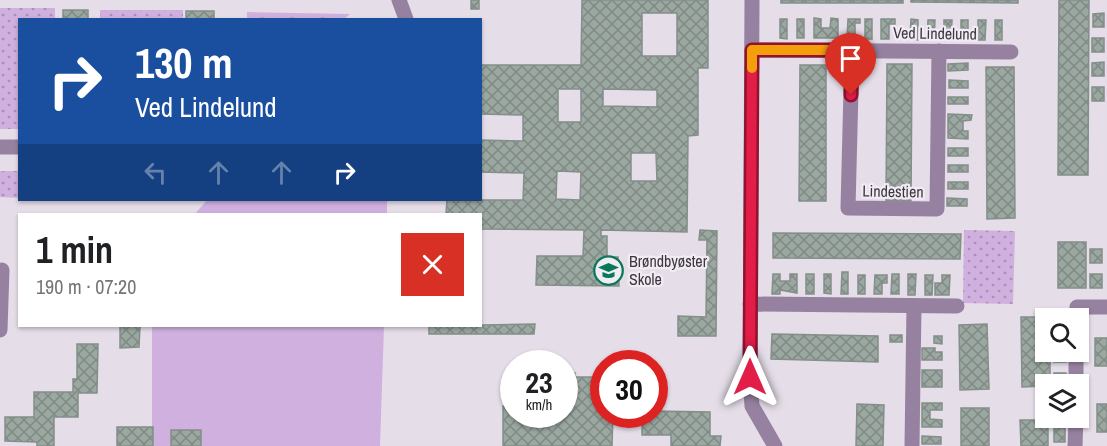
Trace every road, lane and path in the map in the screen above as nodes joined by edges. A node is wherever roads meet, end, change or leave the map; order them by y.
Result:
1 (399, 0) edge
2 (408, 0) edge
3 (752, 0) edge
4 (405, 18) edge
5 (406, 18) edge
6 (752, 50) junction
7 (852, 50) junction
8 (939, 51) junction
9 (1011, 52) dead end
10 (0, 147) edge
11 (18, 147) edge
12 (2, 270) dead end
13 (750, 304) junction
14 (914, 306) junction
15 (957, 306) dead end
16 (1107, 307) edge
17 (1077, 308) edge
18 (0, 330) edge
19 (1076, 428) edge
20 (775, 446) edge
21 (912, 446) edge
22 (1075, 446) edge

1 - 4 street
2 - 5 street
3 - 6 street
6 - 7 street, Ved Lindelund
6 - 13 street
7 - 8 street, Ved Lindelund
7 - 8 street, Lindestien
8 - 9 street, Ved Lindelund
10 - 11 street
12 - 18 street
13 - 14 street
13 - 20 street
14 - 15 street
14 - 21 street
16 - 17 street
19 - 22 street

